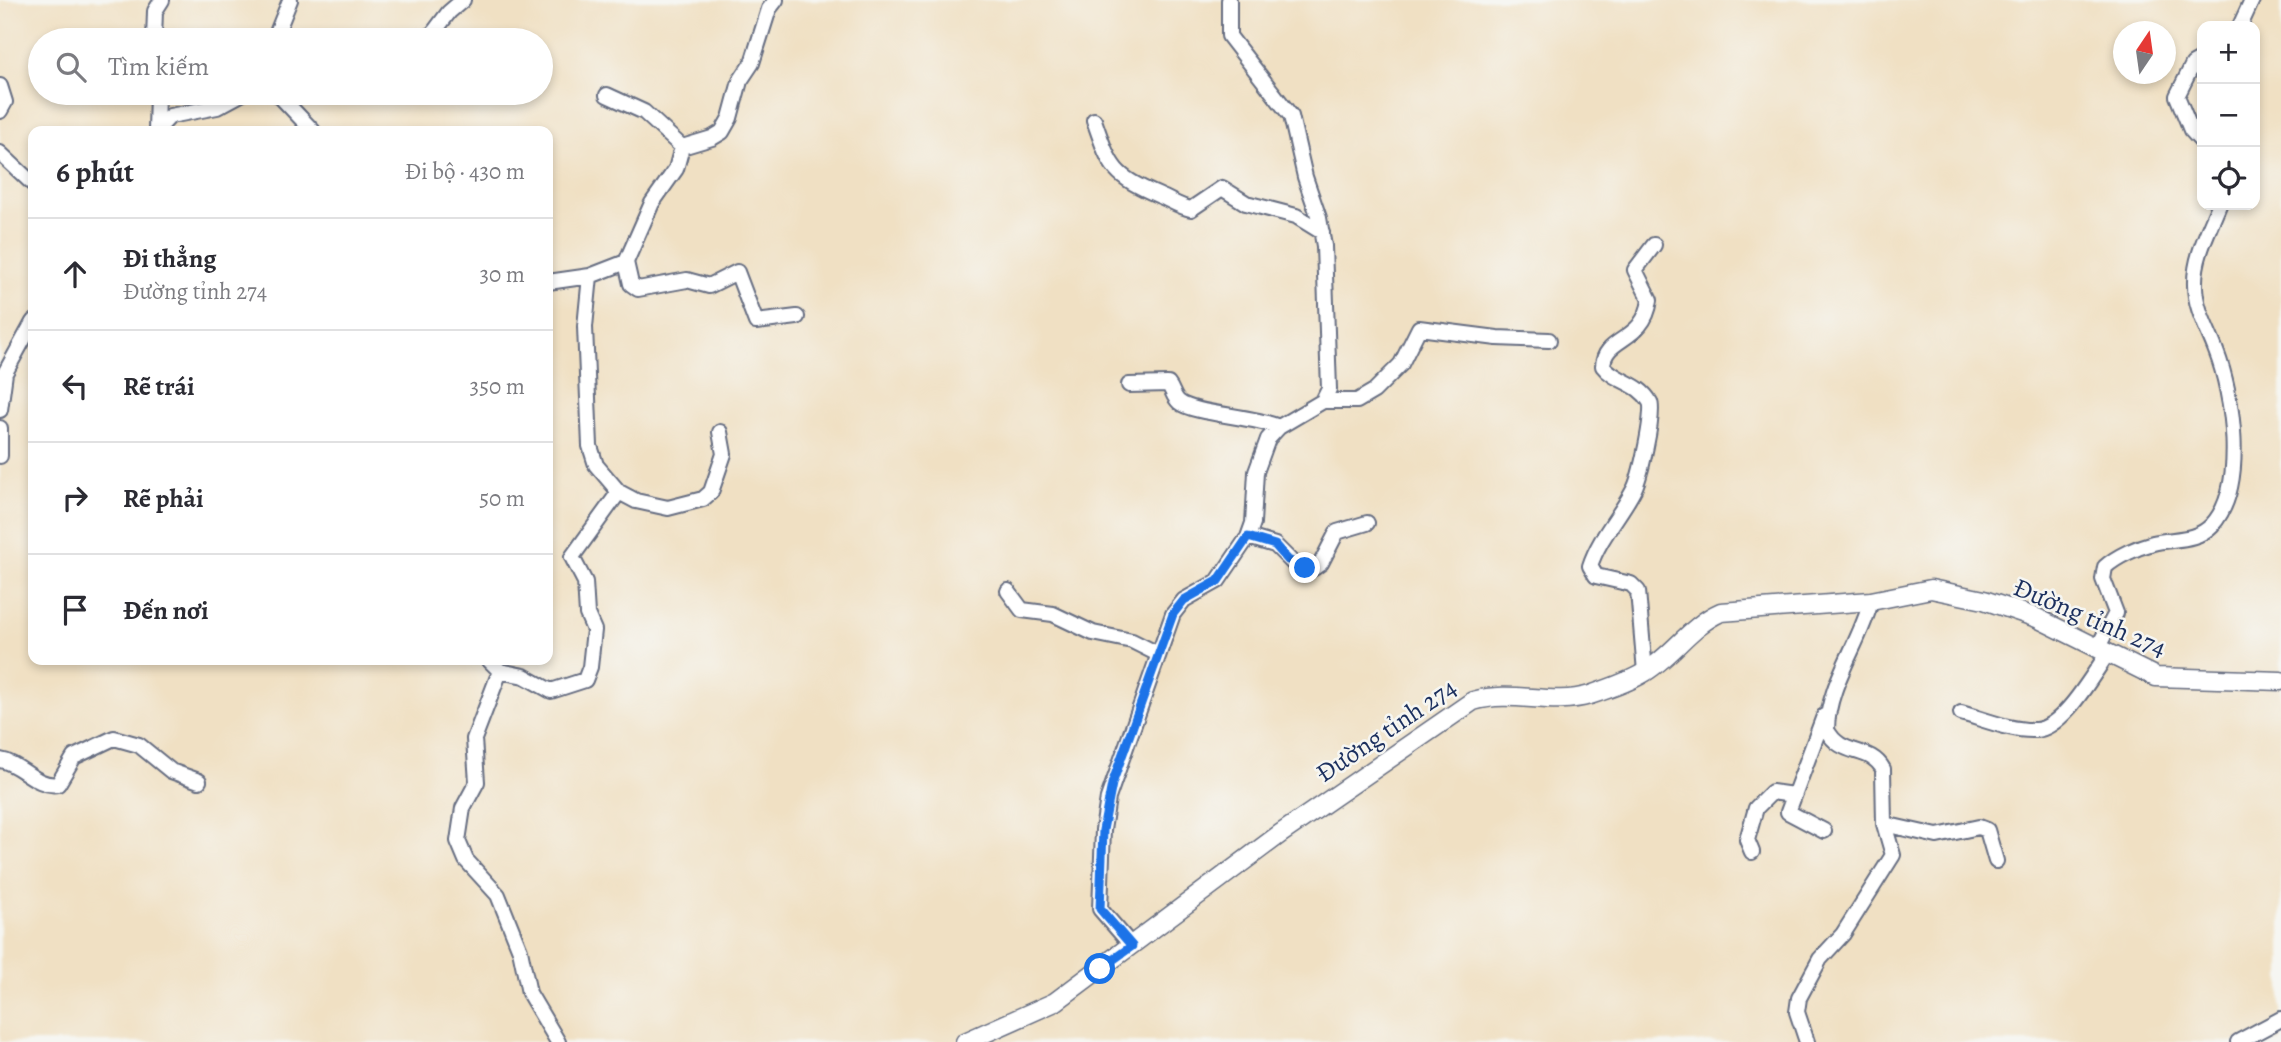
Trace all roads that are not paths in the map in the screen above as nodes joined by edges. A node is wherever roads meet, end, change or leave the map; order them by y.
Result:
1 (162, 0) edge
2 (290, 0) edge
3 (463, 0) edge
4 (776, 0) edge
5 (1229, 0) edge
6 (2252, 0) edge
7 (2242, 21) edge
8 (154, 28) edge
9 (279, 28) edge
10 (437, 28) edge
11 (2197, 62) edge
12 (0, 86) edge
13 (607, 94) dead end
14 (157, 105) edge
15 (222, 105) edge
16 (288, 105) edge
17 (0, 111) edge
18 (1094, 120) dead end
19 (156, 126) edge
20 (161, 126) edge
21 (308, 126) edge
22 (2197, 137) edge
23 (682, 147) junction
24 (0, 153) edge
25 (28, 179) edge
26 (2218, 210) edge
27 (1322, 232) junction
28 (1654, 245) dead end
29 (626, 262) junction
30 (590, 276) junction
31 (553, 281) edge
32 (797, 317) dead end
33 (28, 331) edge
34 (1549, 340) dead end
35 (1129, 385) dead end
36 (1323, 401) junction
37 (0, 410) edge
38 (1279, 427) junction
39 (0, 428) edge
40 (720, 432) dead end
41 (0, 456) edge
42 (619, 492) junction
43 (1367, 523) dead end
44 (1248, 537) junction
45 (1008, 591) dead end
46 (1871, 601) junction
47 (2103, 650) junction
48 (1158, 654) junction
49 (494, 665) edge
50 (500, 671) junction
51 (1645, 672) junction
52 (2281, 681) edge
53 (1830, 702) junction
54 (1961, 713) dead end
55 (0, 760) edge
56 (199, 781) dead end
57 (1793, 795) junction
58 (1884, 824) junction
59 (1824, 831) dead end
60 (1752, 852) dead end
61 (1996, 862) dead end
62 (1132, 946) junction
63 (2281, 1019) edge
64 (558, 1042) edge
65 (965, 1042) edge
66 (1807, 1042) edge
67 (2238, 1042) edge

1 - 8 street
2 - 9 street
3 - 10 street
4 - 23 street
5 - 27 street
6 - 7 street
11 - 22 street
12 - 17 street
13 - 23 street
14 - 19 street
15 - 20 street
16 - 21 street
18 - 27 street
23 - 29 street
24 - 25 street
26 - 47 street
27 - 36 street
28 - 51 street
29 - 30 street
29 - 32 street
30 - 31 street
30 - 42 street
33 - 37 street
34 - 36 street
35 - 38 street
36 - 38 street
38 - 44 street
39 - 41 street
40 - 42 street
42 - 50 street
43 - 44 street
44 - 48 street
45 - 48 street
46 - 47 main road, Đường tỉnh 274
46 - 51 main road, Đường tỉnh 274
46 - 53 street
47 - 52 main road, Đường tỉnh 274
47 - 54 street
48 - 62 street
49 - 50 street
50 - 64 street
51 - 62 main road, Đường tỉnh 274
53 - 57 street
53 - 58 street
55 - 56 street
57 - 59 street
57 - 60 street
58 - 61 street
58 - 66 street
62 - 65 main road, Đường tỉnh 274
63 - 67 street

